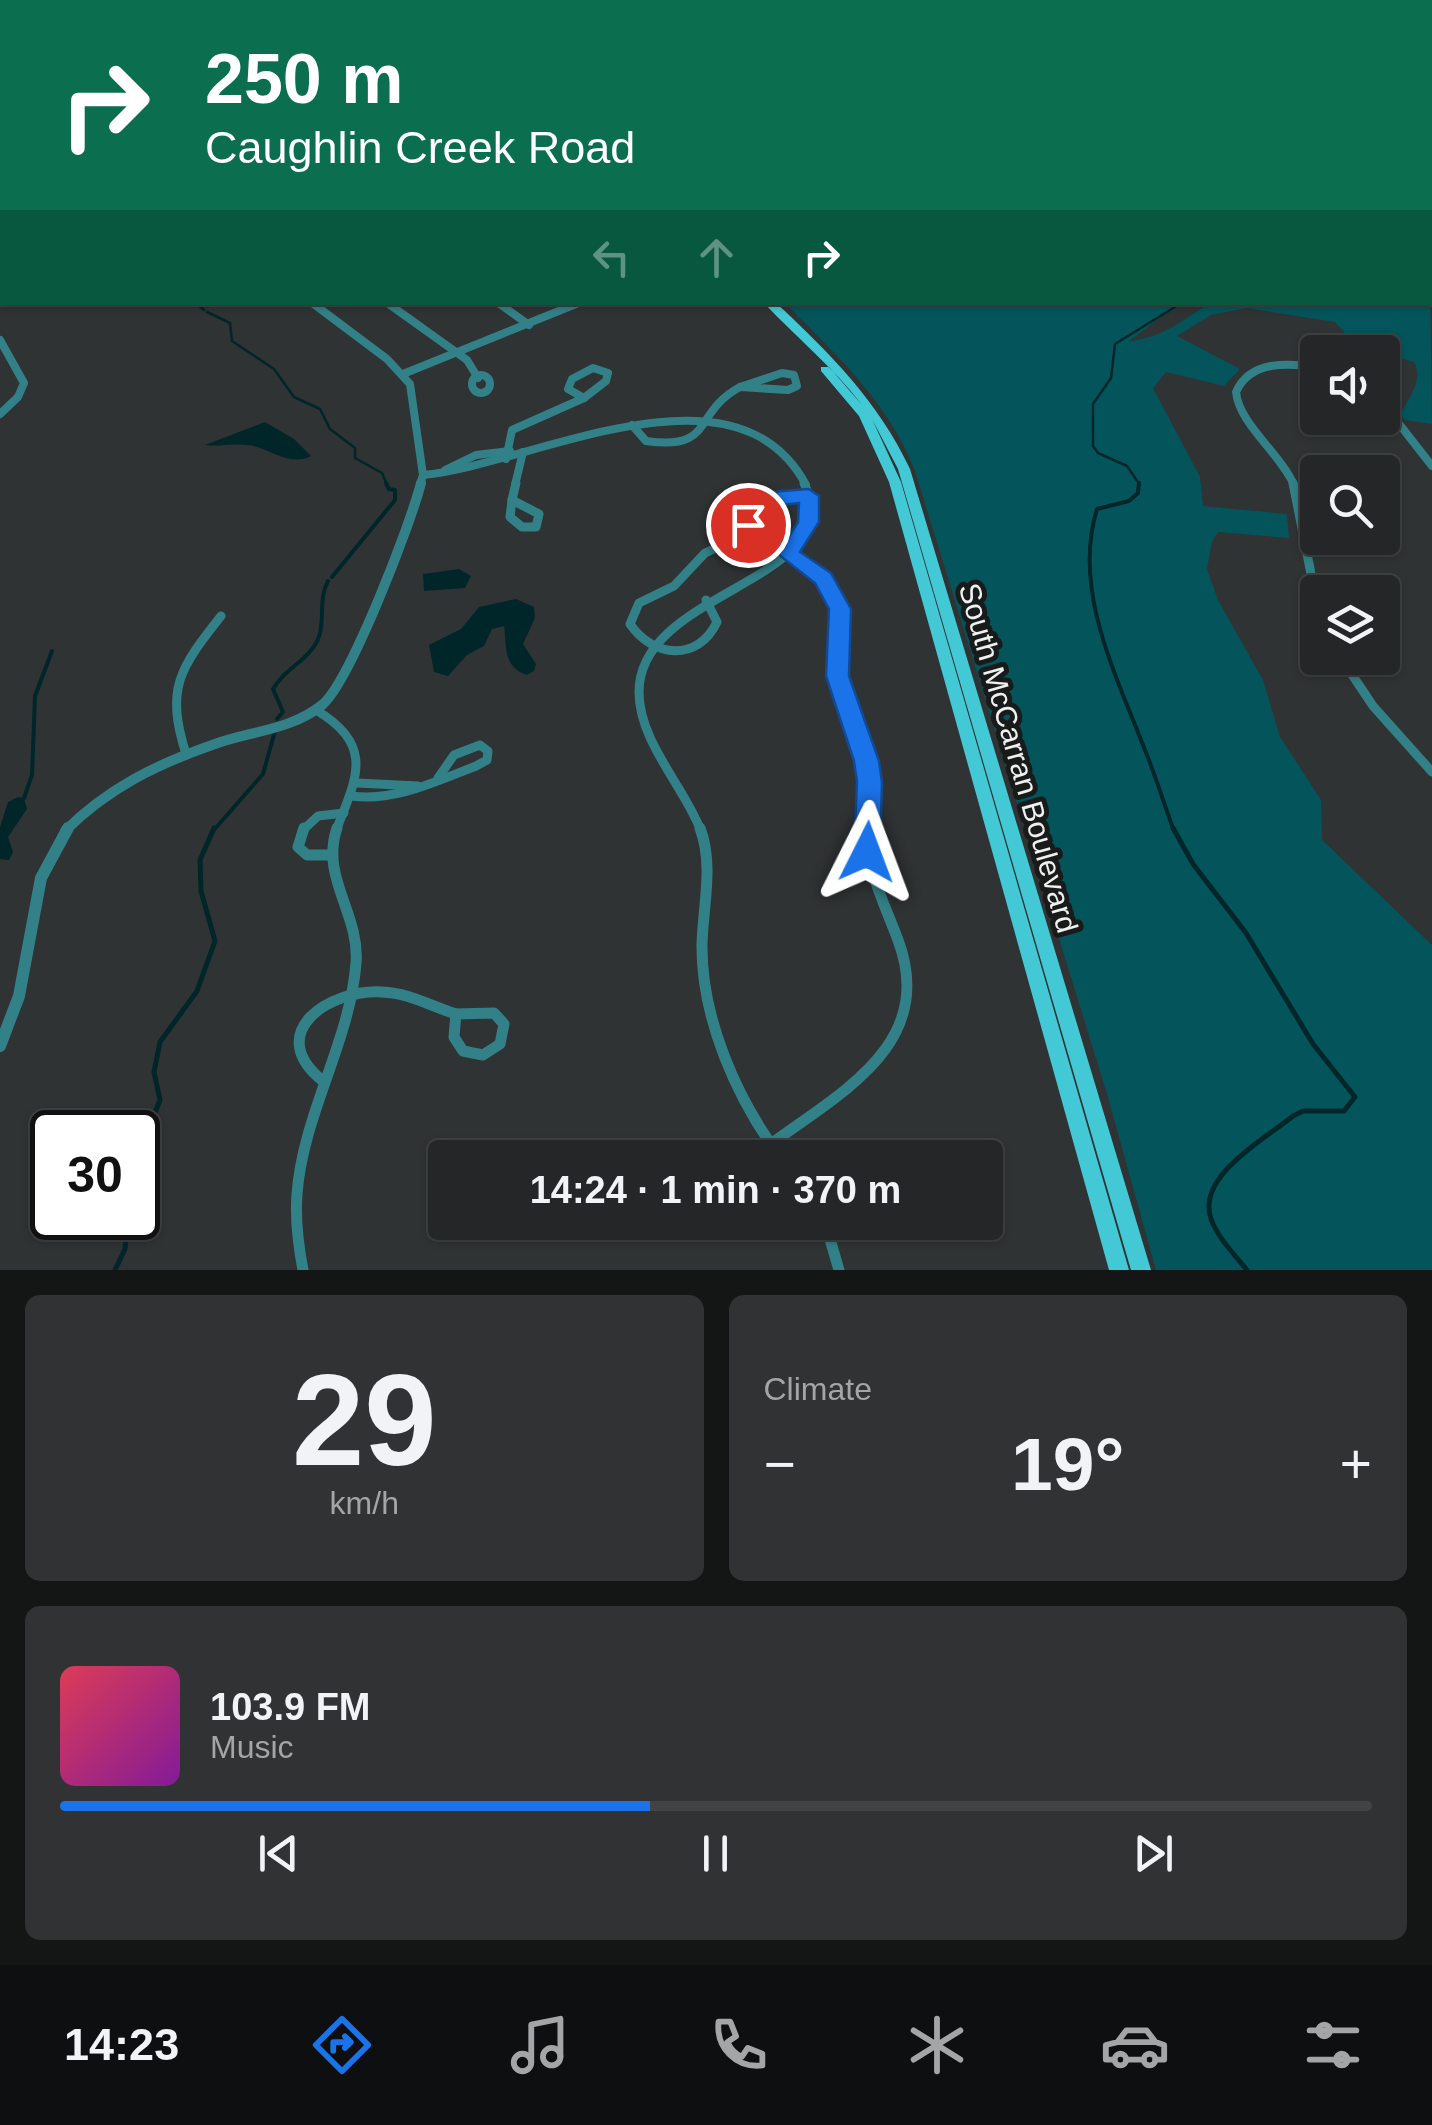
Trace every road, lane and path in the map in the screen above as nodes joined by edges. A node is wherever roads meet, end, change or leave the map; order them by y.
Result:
1 (315, 305) edge
2 (390, 305) edge
3 (501, 305) edge
4 (574, 305) edge
5 (759, 305) edge
6 (771, 305) edge
7 (529, 325) junction
8 (0, 340) edge
9 (458, 353) junction
10 (1300, 366) edge
11 (403, 374) junction
12 (478, 378) dead end
13 (740, 387) junction
14 (584, 398) junction
15 (0, 414) edge
16 (705, 423) junction
17 (632, 425) junction
18 (1400, 425) edge
19 (523, 452) junction
20 (476, 455) junction
21 (507, 455) junction
22 (485, 466) junction
23 (1432, 466) edge
24 (423, 475) junction
25 (809, 496) junction
26 (512, 500) dead end
27 (788, 554) junction
28 (1309, 575) edge
29 (706, 600) junction
30 (221, 616) dead end
31 (651, 648) junction
32 (1352, 675) edge
33 (316, 710) junction
34 (186, 754) junction
35 (1432, 772) edge
36 (438, 778) junction
37 (357, 784) junction
38 (421, 786) junction
39 (352, 796) junction
40 (344, 813) junction
41 (331, 855) junction
42 (352, 992) junction
43 (456, 1014) junction
44 (0, 1046) edge
45 (323, 1081) junction
46 (768, 1140) edge
47 (776, 1140) edge
48 (831, 1240) edge
49 (303, 1270) edge
50 (840, 1270) edge
51 (1119, 1270) edge
52 (1140, 1270) edge

1 - 11 street
2 - 9 street
3 - 7 street
4 - 7 street
5 - 51 main road, South McCarran Boulevard
6 - 52 main road, South McCarran Boulevard
7 - 9 street
8 - 15 street
9 - 11 street
9 - 12 street
10 - 28 street
11 - 24 street
13 - 13 street
13 - 16 street
14 - 14 street
14 - 21 street
16 - 17 street
16 - 17 street
16 - 25 street
17 - 19 street
18 - 23 street
19 - 21 street
19 - 26 street
20 - 21 street
20 - 22 street
20 - 24 street
21 - 22 street
22 - 24 street
24 - 33 street
25 - 27 street
25 - 31 street
27 - 29 street
27 - 47 street
29 - 31 street
29 - 31 street
30 - 34 street
31 - 46 street
32 - 35 street
33 - 34 street
33 - 37 street
34 - 44 street
36 - 36 street
36 - 38 street
37 - 38 street
37 - 39 street
38 - 39 street
39 - 40 street
40 - 41 street
40 - 41 street
41 - 42 street
42 - 43 street
42 - 45 street
42 - 45 street
43 - 43 street
45 - 49 street
48 - 50 street

